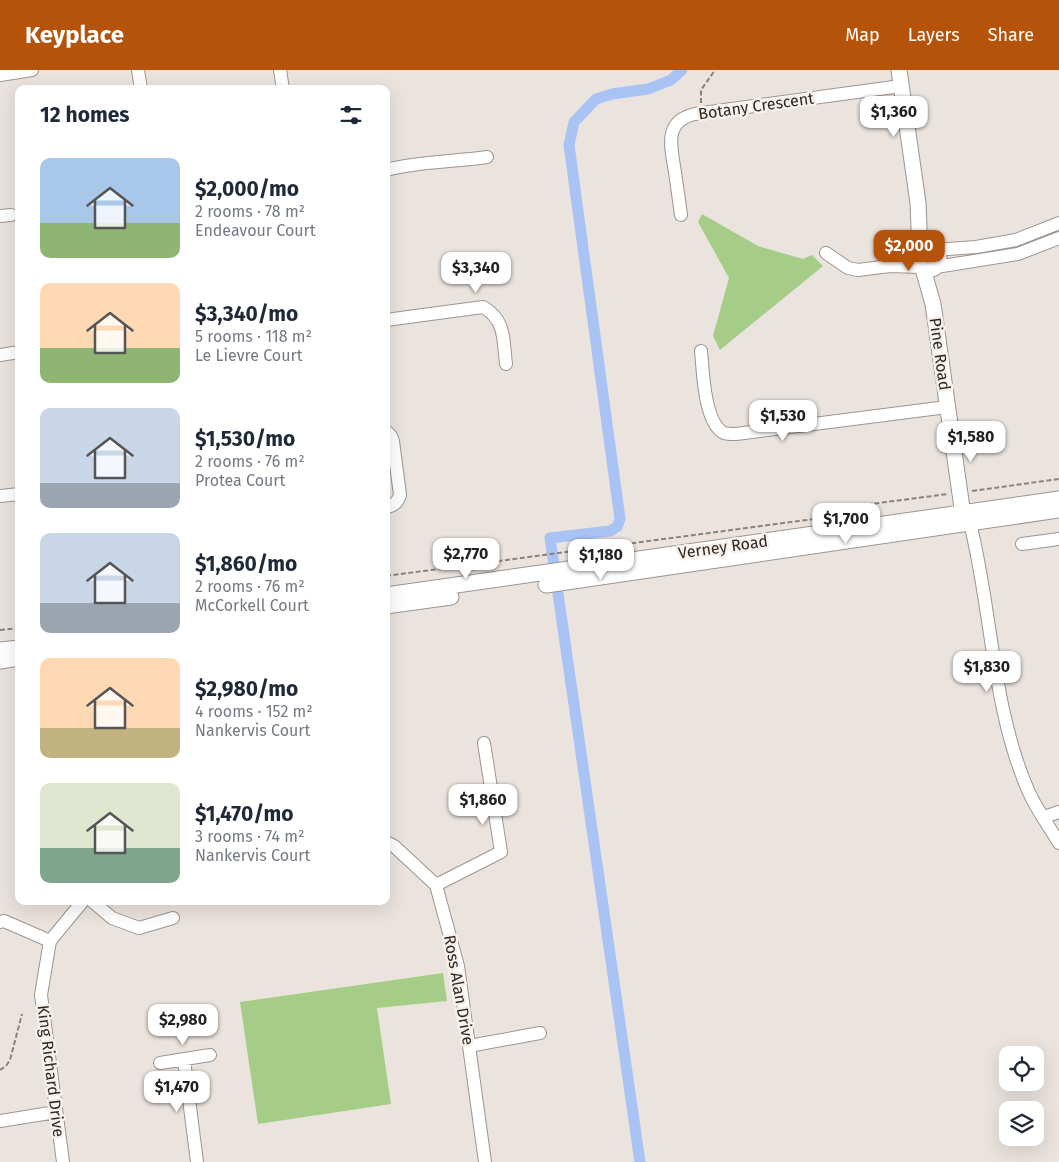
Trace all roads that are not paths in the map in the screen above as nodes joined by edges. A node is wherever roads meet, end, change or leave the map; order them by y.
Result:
1 (32, 70) edge
2 (138, 70) edge
3 (280, 70) edge
4 (899, 70) edge
5 (0, 74) edge
6 (140, 85) edge
7 (282, 85) edge
8 (901, 86) junction
9 (487, 157) dead end
10 (390, 169) edge
11 (681, 215) dead end
12 (1059, 223) edge
13 (1059, 238) edge
14 (826, 253) dead end
15 (927, 260) junction
16 (390, 319) edge
17 (701, 351) dead end
18 (15, 353) edge
19 (0, 355) edge
20 (506, 364) dead end
21 (947, 407) junction
22 (390, 435) edge
23 (15, 494) edge
24 (0, 496) edge
25 (1059, 499) edge
26 (390, 506) edge
27 (1059, 510) edge
28 (966, 520) junction
29 (1059, 539) edge
30 (1022, 544) dead end
31 (549, 579) junction
32 (390, 595) edge
33 (390, 605) edge
34 (15, 648) edge
35 (0, 650) edge
36 (15, 659) edge
37 (0, 661) edge
38 (484, 743) dead end
39 (1059, 812) edge
40 (1044, 818) junction
41 (1059, 843) edge
42 (390, 844) edge
43 (436, 885) junction
44 (80, 905) edge
45 (97, 905) edge
46 (173, 918) dead end
47 (0, 922) edge
48 (50, 941) junction
49 (540, 1034) dead end
50 (469, 1046) junction
51 (210, 1055) dead end
52 (184, 1060) junction
53 (160, 1063) dead end
54 (56, 1112) junction
55 (0, 1121) edge
56 (62, 1162) edge
57 (197, 1162) edge
58 (485, 1162) edge

1 - 5 street
2 - 6 street
3 - 7 street
4 - 8 street, Pine Road
8 - 11 street, Botany Crescent
8 - 15 street, Pine Road
9 - 10 street
12 - 15 street
13 - 15 street
14 - 15 street
15 - 21 street, Pine Road
16 - 20 street
17 - 21 street
18 - 19 street
21 - 28 street, Pine Road
22 - 26 street
23 - 24 street
25 - 28 street, Verney Road
27 - 28 street, Verney Road
28 - 31 street, Verney Road
28 - 40 street
29 - 30 street
31 - 32 street, Verney Road
31 - 33 street, Verney Road
34 - 35 street
36 - 37 street
38 - 43 street
39 - 40 street
40 - 41 street
42 - 43 street
43 - 50 street, Ross Alan Drive
44 - 48 street
45 - 46 street
47 - 48 street
48 - 54 street, King Richard Drive
49 - 50 street
50 - 58 street, Ross Alan Drive
51 - 52 street
52 - 53 street
52 - 57 street
54 - 55 street
54 - 56 street, King Richard Drive

